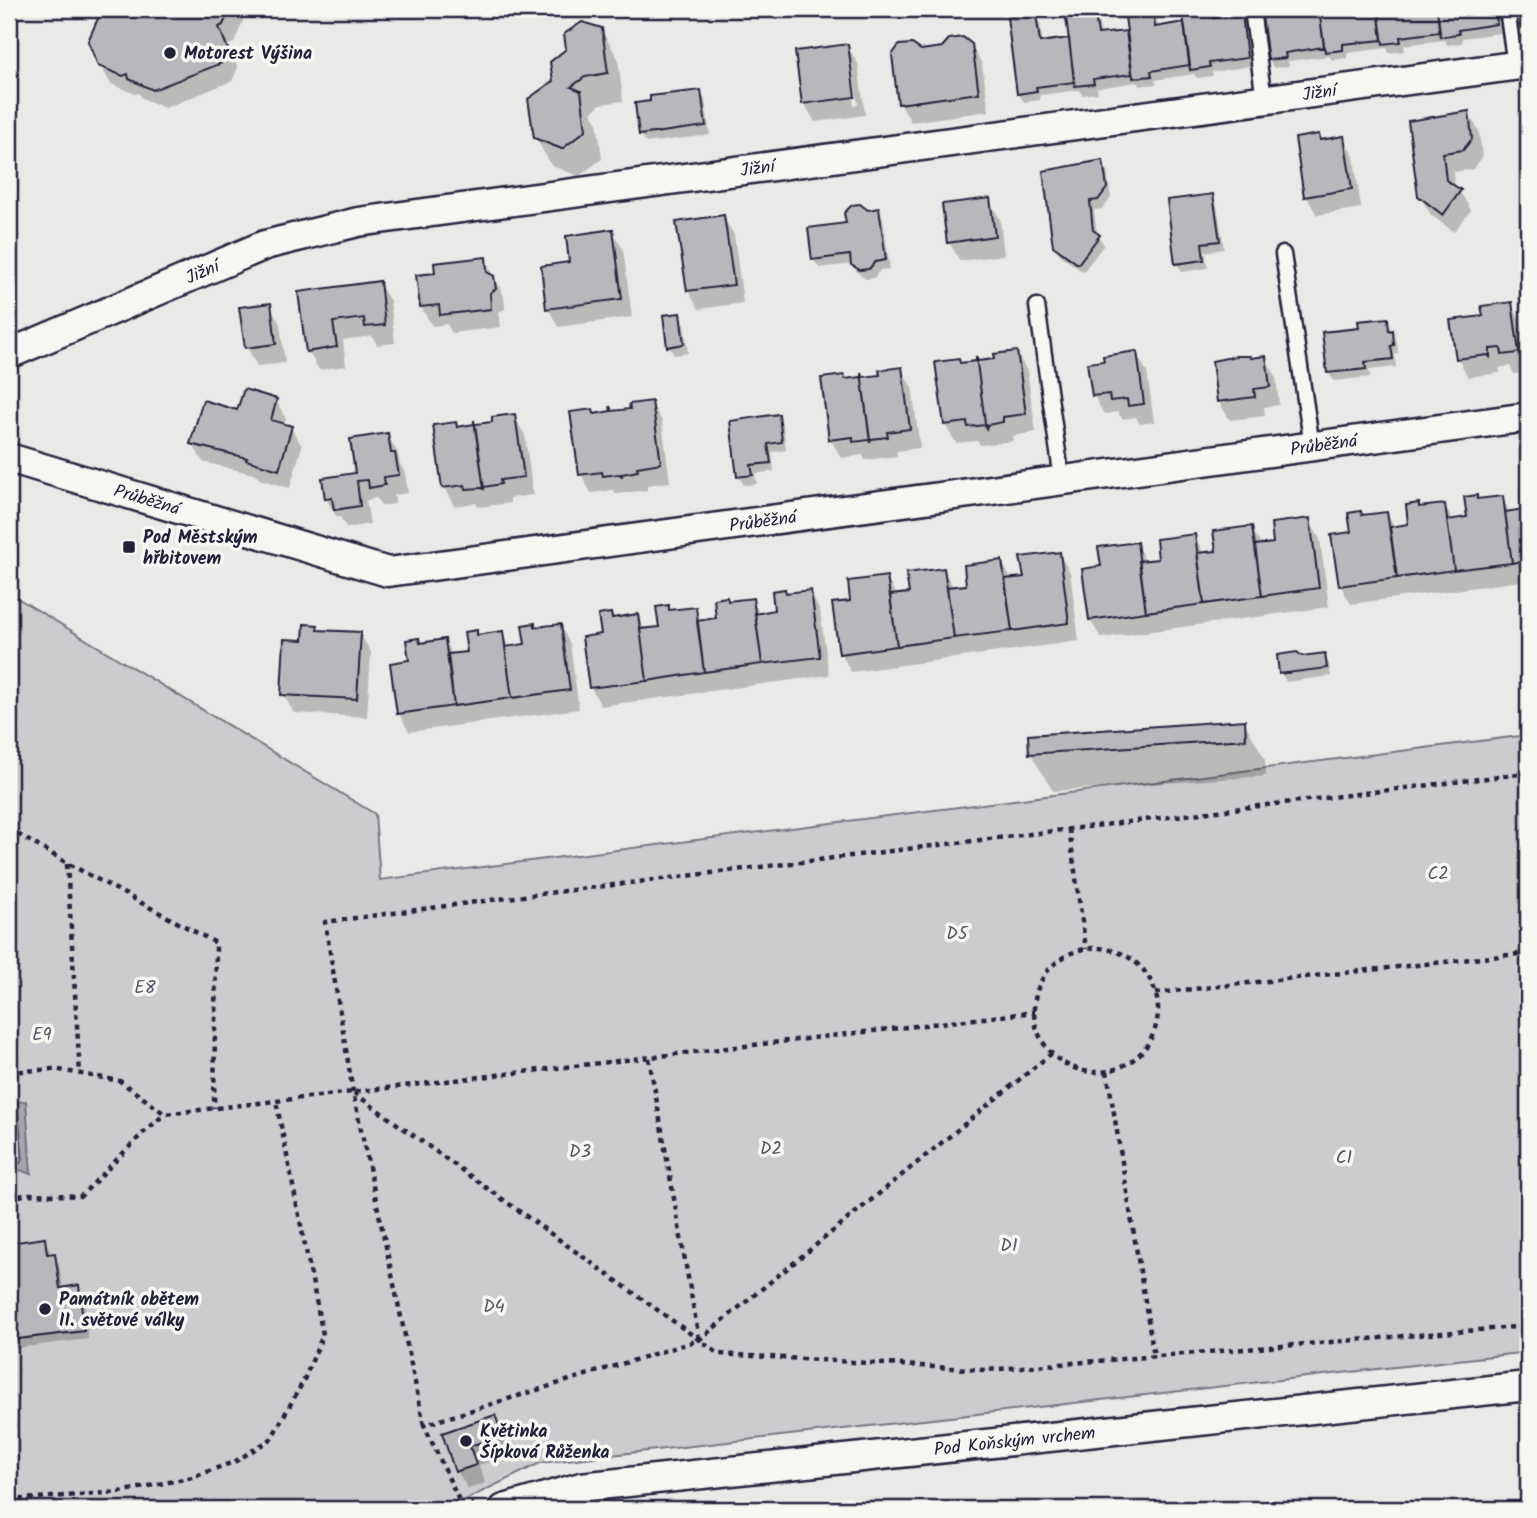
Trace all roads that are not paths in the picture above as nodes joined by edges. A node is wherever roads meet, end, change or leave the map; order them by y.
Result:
1 (1252, 9) edge
2 (1507, 9) edge
3 (1522, 65) edge
4 (1264, 100) junction
5 (1283, 254) dead end
6 (1037, 306) dead end
7 (9, 354) edge
8 (1528, 417) edge
9 (1312, 446) junction
10 (9, 458) edge
11 (1062, 480) junction
12 (1528, 1386) edge
13 (504, 1509) edge

1 - 4 lane
2 - 3 lane
3 - 4 street, Jižní
4 - 7 street, Jižní
5 - 9 lane
6 - 11 lane
8 - 9 street, Průběžná
9 - 11 street, Průběžná
10 - 11 street, Průběžná
12 - 13 street, Pod Koňským vrchem

